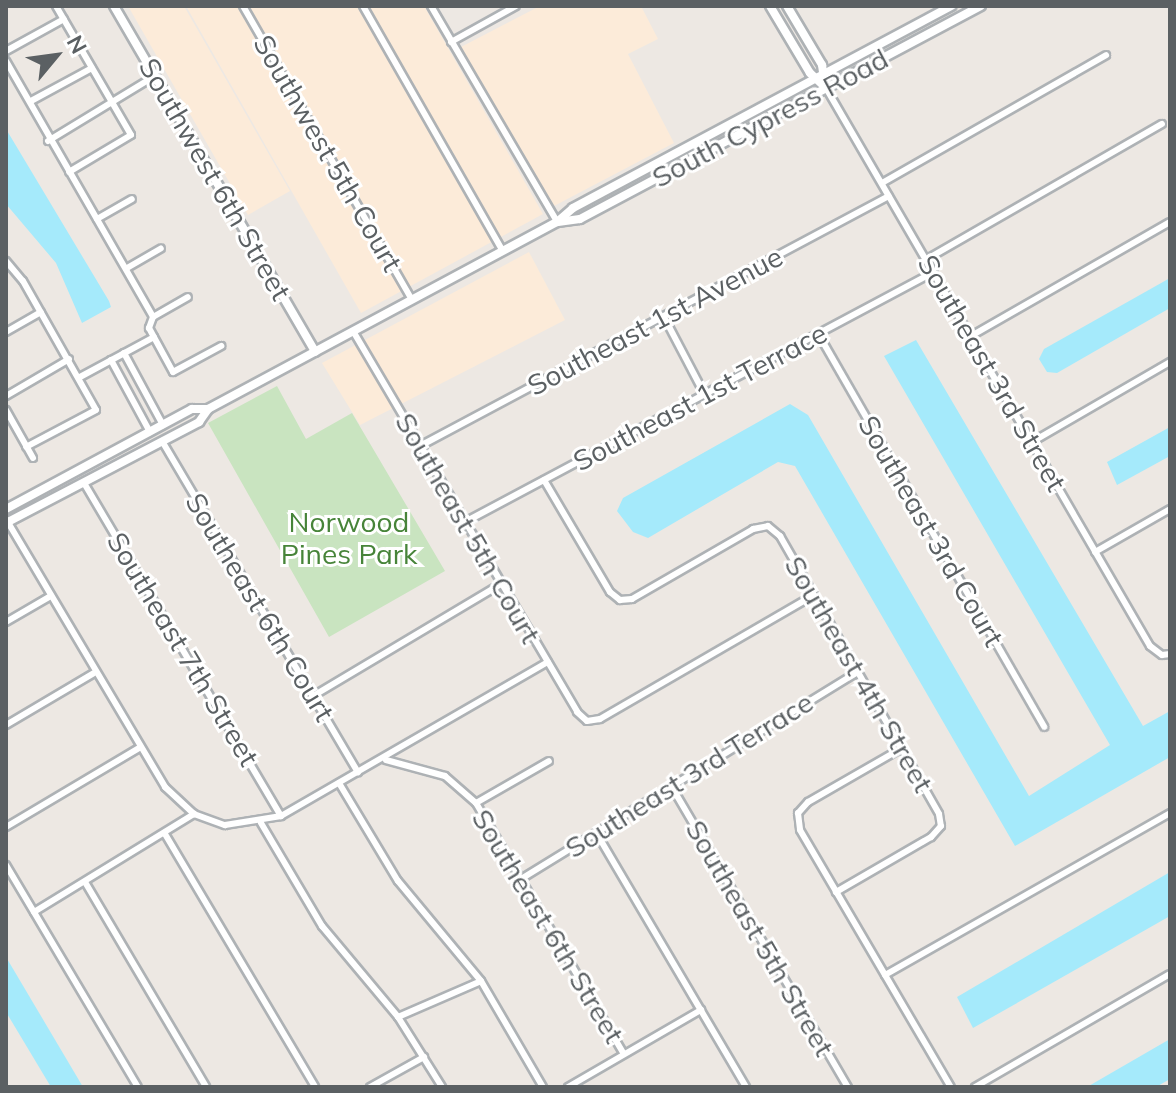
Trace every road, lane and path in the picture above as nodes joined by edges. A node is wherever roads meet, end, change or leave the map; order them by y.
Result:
1 (56, 6) edge
2 (114, 6) edge
3 (243, 6) edge
4 (363, 6) edge
5 (431, 6) edge
6 (516, 6) edge
7 (770, 6) edge
8 (787, 6) edge
9 (952, 6) edge
10 (981, 6) edge
11 (64, 19) junction
12 (451, 42) junction
13 (6, 51) edge
14 (1106, 55) dead end
15 (6, 61) edge
16 (92, 68) junction
17 (155, 76) junction
18 (820, 76) junction
19 (826, 88) junction
20 (31, 101) junction
21 (113, 102) junction
22 (1162, 124) dead end
23 (48, 141) junction
24 (69, 172) junction
25 (882, 183) junction
26 (889, 196) junction
27 (132, 199) dead end
28 (97, 219) junction
29 (557, 222) junction
30 (1170, 222) edge
31 (161, 248) dead end
32 (503, 251) junction
33 (927, 259) junction
34 (6, 261) edge
35 (127, 268) junction
36 (934, 272) junction
37 (188, 297) dead end
38 (412, 300) junction
39 (41, 312) junction
40 (153, 317) junction
41 (664, 317) junction
42 (353, 331) junction
43 (6, 332) edge
44 (819, 335) junction
45 (971, 336) junction
46 (154, 337) junction
47 (221, 346) dead end
48 (315, 352) junction
49 (124, 353) junction
50 (69, 359) junction
51 (111, 360) junction
52 (1170, 362) edge
53 (80, 377) junction
54 (705, 395) junction
55 (6, 396) edge
56 (208, 409) junction
57 (6, 410) edge
58 (163, 425) junction
59 (150, 432) junction
60 (162, 441) junction
61 (1032, 442) junction
62 (420, 446) junction
63 (26, 447) junction
64 (33, 458) dead end
65 (544, 480) junction
66 (84, 483) junction
67 (6, 509) edge
68 (1170, 509) edge
69 (6, 522) edge
70 (465, 522) junction
71 (1095, 552) junction
72 (501, 584) junction
73 (814, 595) junction
74 (49, 597) junction
75 (6, 622) edge
76 (1170, 654) edge
77 (548, 662) junction
78 (858, 672) junction
79 (94, 673) junction
80 (313, 696) junction
81 (6, 725) edge
82 (1044, 727) dead end
83 (139, 748) junction
84 (902, 748) junction
85 (386, 760) junction
86 (549, 761) dead end
87 (358, 772) junction
88 (339, 783) junction
89 (673, 789) junction
90 (476, 803) junction
91 (1170, 813) edge
92 (194, 814) junction
93 (281, 816) junction
94 (261, 823) junction
95 (6, 827) edge
96 (165, 834) junction
97 (597, 834) junction
98 (6, 865) edge
99 (521, 879) junction
100 (85, 882) junction
101 (836, 892) junction
102 (34, 912) junction
103 (1170, 974) edge
104 (885, 975) junction
105 (481, 981) junction
106 (701, 1010) junction
107 (398, 1017) junction
108 (624, 1054) junction
109 (424, 1057) junction
110 (138, 1087) edge
111 (206, 1087) edge
112 (315, 1087) edge
113 (370, 1087) edge
114 (442, 1087) edge
115 (543, 1087) edge
116 (568, 1087) edge
117 (746, 1087) edge
118 (848, 1087) edge
119 (951, 1087) edge
120 (975, 1087) edge

1 - 11 street
2 - 17 street, Southwest 6th Street
3 - 38 street, Southwest 5th Court
4 - 32 street
5 - 12 street
6 - 12 street
7 - 18 street
8 - 18 street
9 - 18 street, South Cypress Road
10 - 19 street, South Cypress Road
11 - 13 street
11 - 16 street
12 - 29 street
14 - 25 street
15 - 20 street
16 - 20 street
16 - 21 street
17 - 21 street
17 - 48 street, Southwest 6th Street
18 - 19 street
18 - 29 street, South Cypress Road
19 - 25 street, Southeast 3rd Street
19 - 29 street, South Cypress Road
20 - 23 street
21 - 23 street
21 - 24 street
22 - 33 street
23 - 24 street
24 - 28 street
25 - 26 street, Southeast 3rd Street
26 - 33 street, Southeast 3rd Street
26 - 41 street, Southeast 1st Avenue
27 - 28 street
28 - 35 street
29 - 32 street, South Cypress Road
30 - 45 street
31 - 35 street
32 - 38 street, South Cypress Road
33 - 36 street, Southeast 3rd Street
34 - 39 street
35 - 40 street
36 - 44 street, Southeast 1st Terrace
36 - 45 street, Southeast 3rd Street
37 - 40 street
38 - 42 street, South Cypress Road
39 - 43 street
39 - 50 street
40 - 46 street
41 - 54 street
41 - 62 street, Southeast 1st Avenue
42 - 48 street, South Cypress Road
42 - 62 street, Southeast 5th Court
44 - 54 street, Southeast 1st Terrace
44 - 82 street, Southeast 3rd Court
45 - 61 street, Southeast 3rd Street
46 - 47 street
46 - 49 street
48 - 56 street, South Cypress Road
49 - 51 street
49 - 58 street
50 - 53 street
50 - 55 street
51 - 53 street
51 - 59 street
52 - 61 street
53 - 63 street
54 - 65 street, Southeast 1st Terrace
56 - 58 street, South Cypress Road
56 - 60 street, South Cypress Road
57 - 63 street
58 - 59 street, South Cypress Road
59 - 67 street, South Cypress Road
60 - 66 street, South Cypress Road
60 - 80 street, Southeast 6th Court
61 - 71 street, Southeast 3rd Street
62 - 70 street, Southeast 5th Court
63 - 64 street
65 - 70 street, Southeast 1st Terrace
65 - 73 street, Southeast 4th Street
66 - 69 street, South Cypress Road
66 - 93 street, Southeast 7th Street
68 - 71 street
69 - 74 street
70 - 72 street, Southeast 5th Court
71 - 76 street, Southeast 3rd Street
72 - 77 street, Southeast 5th Court
72 - 80 street
73 - 77 street, Southeast 5th Court
73 - 78 street, Southeast 4th Street
74 - 75 street
74 - 79 street
77 - 85 street
78 - 84 street, Southeast 4th Street
78 - 89 street, Southeast 3rd Terrace
79 - 81 street
79 - 83 street
80 - 87 street, Southeast 6th Court
83 - 92 street
83 - 95 street
84 - 101 street
84 - 101 street, Southeast 4th Street
85 - 87 street
85 - 90 street, Southeast 6th Street
86 - 90 street
87 - 88 street
88 - 93 street
88 - 105 street
89 - 97 street, Southeast 3rd Terrace
89 - 118 street, Southeast 5th Street
90 - 99 street, Southeast 6th Street
91 - 104 street
92 - 94 street
92 - 96 street
93 - 94 street
94 - 107 street
96 - 100 street
96 - 112 street
97 - 99 street, Southeast 3rd Terrace
97 - 106 street
98 - 102 street
99 - 108 street, Southeast 6th Street
100 - 102 street
100 - 111 street
101 - 104 street
102 - 110 street
103 - 120 street
104 - 119 street
105 - 107 street
105 - 115 street
106 - 108 street
106 - 117 street
107 - 109 street
108 - 116 street
109 - 113 street
109 - 114 street

